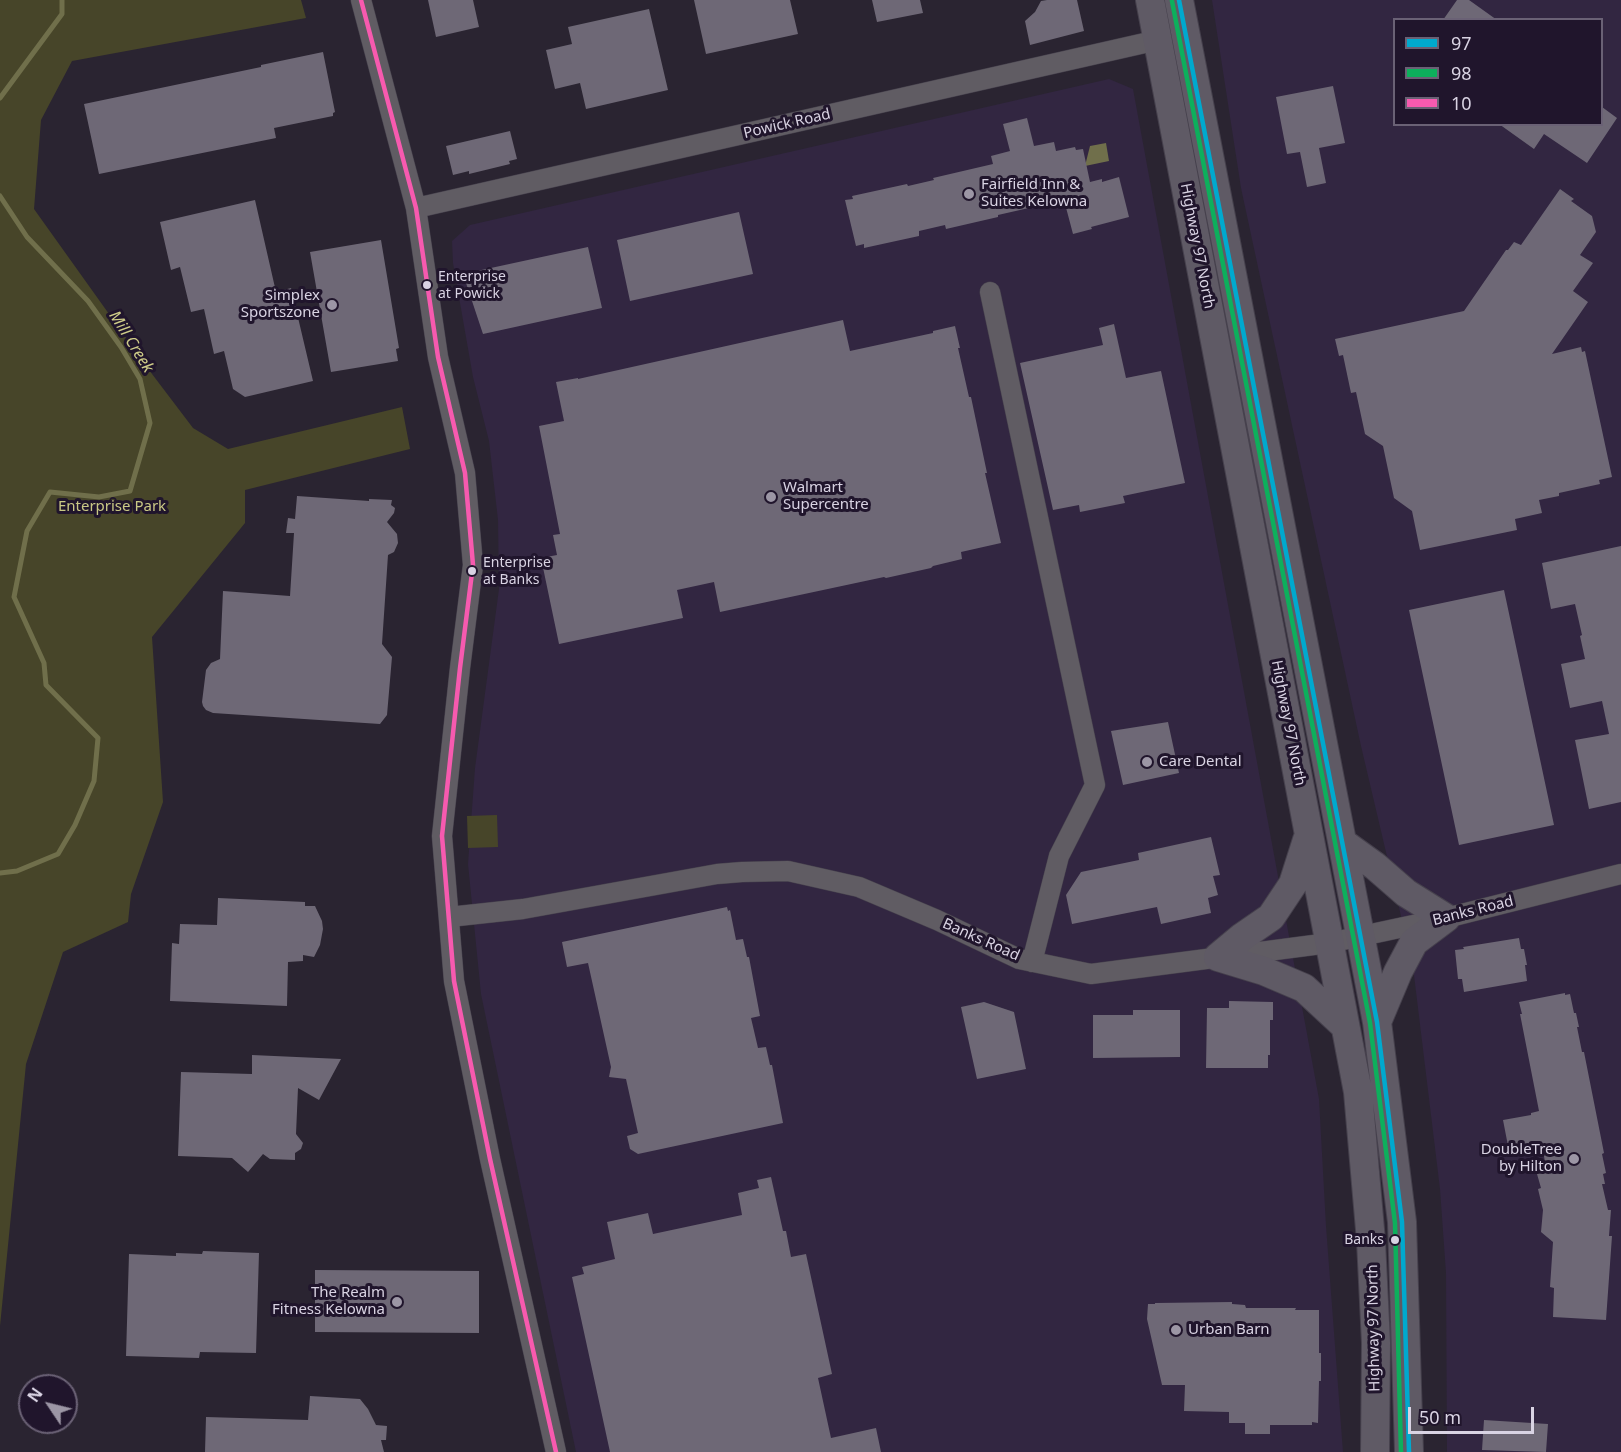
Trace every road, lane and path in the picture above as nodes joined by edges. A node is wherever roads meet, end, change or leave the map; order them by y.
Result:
1 (361, 0) edge
2 (1150, 0) edge
3 (1179, 0) edge
4 (1158, 40) junction
5 (1193, 73) junction
6 (416, 208) junction
7 (990, 292) dead end
8 (1309, 835) junction
9 (1343, 843) junction
10 (1621, 874) edge
11 (449, 917) junction
12 (1446, 918) junction
13 (1360, 936) junction
14 (1329, 943) junction
15 (1218, 957) junction
16 (1032, 962) junction
17 (1377, 1022) junction
18 (1345, 1026) junction
19 (556, 1452) edge
20 (1375, 1452) edge
21 (1409, 1452) edge

1 - 6 street
2 - 4 highway, Highway 97 North
3 - 5 highway, Highway 97 North
4 - 5 highway
4 - 6 street, Powick Road
4 - 8 highway, Highway 97 North
5 - 9 highway, Highway 97 North
6 - 11 street
7 - 16 street
8 - 14 highway, Highway 97 North
8 - 15 highway
9 - 12 highway
9 - 13 highway, Highway 97 North
10 - 12 street, Banks Road
11 - 16 street, Banks Road
11 - 19 street
12 - 13 street, Banks Road
12 - 17 highway
13 - 14 street, Banks Road
13 - 17 highway, Highway 97 North
14 - 15 street, Banks Road
14 - 18 highway, Highway 97 North
15 - 16 street, Banks Road
15 - 18 highway
17 - 21 highway, Highway 97 North
18 - 20 highway, Highway 97 North

